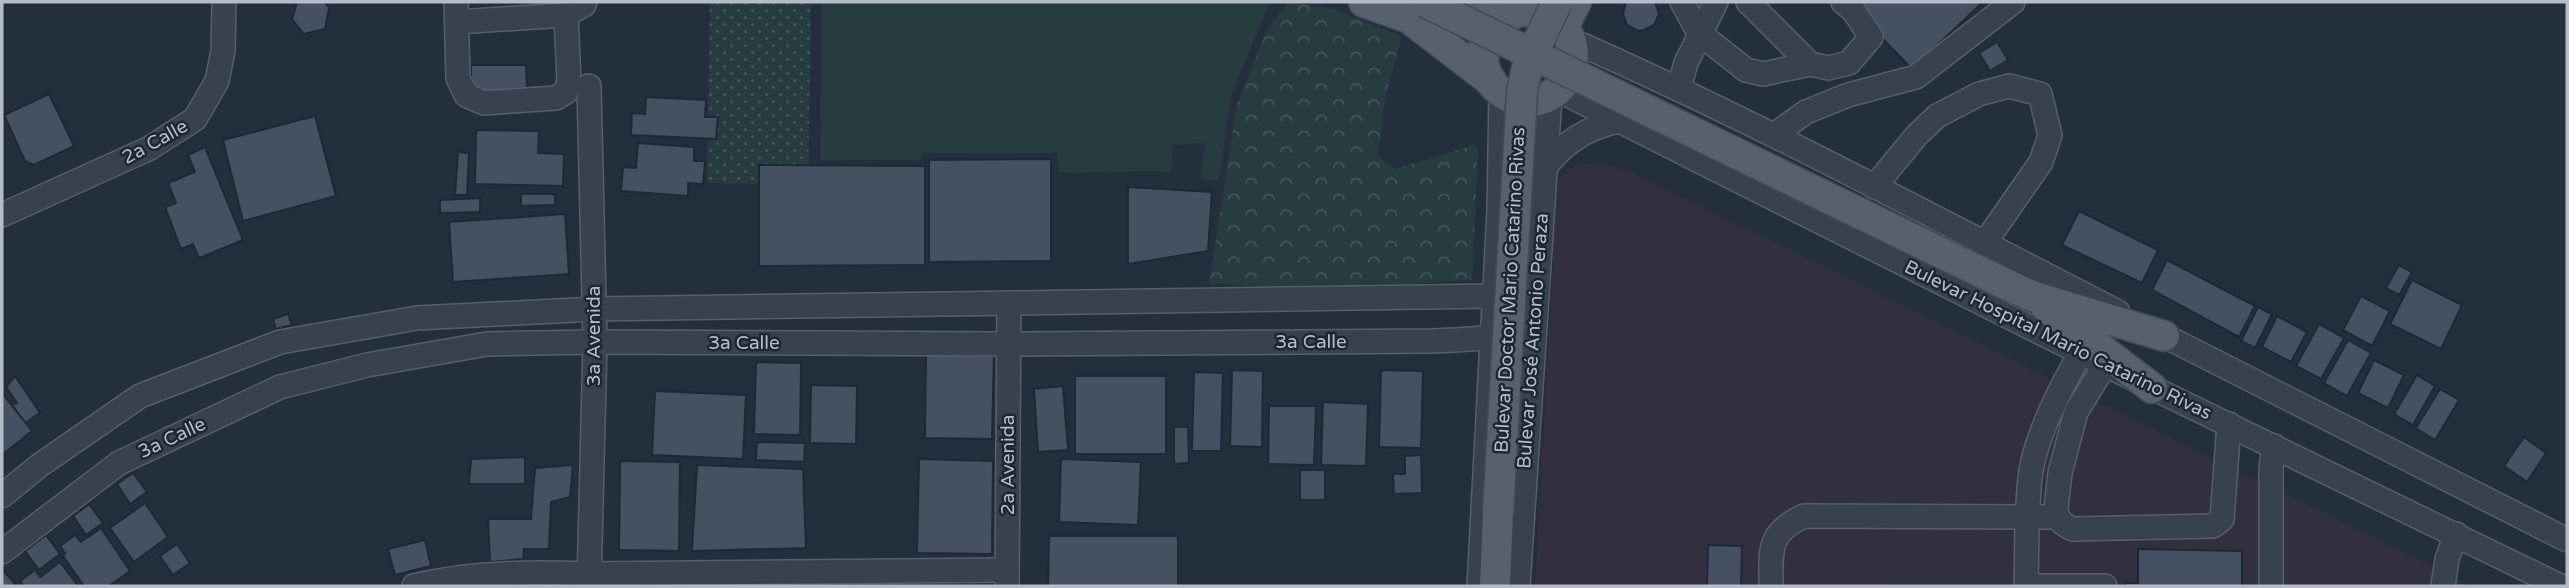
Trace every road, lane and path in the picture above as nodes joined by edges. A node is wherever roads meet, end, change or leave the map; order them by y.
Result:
1 (224, 2) edge
2 (585, 2) edge
3 (1364, 2) edge
4 (1425, 2) edge
5 (1469, 2) edge
6 (1682, 2) edge
7 (1716, 2) edge
8 (1748, 2) edge
9 (1843, 2) edge
10 (2013, 2) edge
11 (1518, 11) edge
12 (456, 12) edge
13 (566, 15) junction
14 (1567, 18) edge
15 (1699, 33) junction
16 (1810, 64) junction
17 (589, 86) dead end
18 (1496, 87) junction
19 (1679, 88) junction
20 (1554, 93) junction
21 (1618, 121) junction
22 (1774, 135) junction
23 (1543, 170) junction
24 (1874, 187) junction
25 (2, 215) edge
26 (1984, 244) junction
27 (1493, 296) junction
28 (2032, 296) junction
29 (1009, 303) junction
30 (595, 310) junction
31 (1534, 322) junction
32 (2164, 335) junction
33 (1491, 338) junction
34 (595, 342) junction
35 (1009, 344) junction
36 (2081, 353) junction
37 (2105, 365) junction
38 (2152, 388) junction
39 (2229, 425) junction
40 (2274, 446) junction
41 (2, 496) edge
42 (2057, 517) junction
43 (2028, 518) junction
44 (2456, 534) junction
45 (2567, 540) edge
46 (2, 552) edge
47 (1007, 578) edge
48 (589, 580) edge
49 (414, 586) edge
50 (1479, 586) edge
51 (1495, 586) edge
52 (1517, 586) edge
53 (1771, 586) edge
54 (2105, 586) edge
55 (2271, 586) edge
56 (2442, 586) edge
57 (2560, 586) edge

1 - 25 street, 2a Calle
2 - 13 street
3 - 18 main road
4 - 28 main road, Bulevar Hospital Mario Catarino Rivas, bridge
5 - 11 main road
6 - 15 street
7 - 15 street
8 - 16 street
9 - 16 street
10 - 22 street
11 - 14 main road
11 - 18 main road
12 - 13 street
12 - 13 street
14 - 19 street
14 - 20 main road
14 - 51 main road, Bulevar Doctor Mario Catarino Rivas, bridge
15 - 16 street
15 - 19 street
17 - 30 street, 3a Avenida
18 - 20 main road
18 - 27 street, Bulevar José Antonio Peraza
19 - 22 street
20 - 21 street, Bulevar Hospital Mario Catarino Rivas
20 - 23 street, Bulevar José Antonio Peraza
21 - 23 street
21 - 36 street, Bulevar Hospital Mario Catarino Rivas
22 - 24 street
23 - 31 street, Bulevar José Antonio Peraza
24 - 26 street
24 - 26 street
26 - 32 street
27 - 29 street, 3a Calle
27 - 33 street, Bulevar José Antonio Peraza
28 - 32 main road
28 - 38 main road
29 - 30 street, 3a Calle
29 - 35 street, 2a Avenida
30 - 34 street, 3a Avenida
30 - 41 street, 3a Calle
31 - 33 street, 3a Calle
31 - 52 street, Bulevar José Antonio Peraza
32 - 45 street
33 - 35 street, 3a Calle
33 - 50 street, Bulevar José Antonio Peraza
34 - 35 street, 3a Calle
34 - 46 street, 3a Calle
34 - 48 street, 3a Avenida
35 - 47 street, 2a Avenida
36 - 37 street, Bulevar Hospital Mario Catarino Rivas
36 - 43 street
37 - 38 street, Bulevar Hospital Mario Catarino Rivas
37 - 42 street
38 - 39 street, Bulevar Hospital Mario Catarino Rivas
39 - 40 street, Bulevar Hospital Mario Catarino Rivas
39 - 42 street
40 - 44 street, Bulevar Hospital Mario Catarino Rivas
40 - 55 street
42 - 43 street
43 - 53 street
43 - 54 street
44 - 56 street
44 - 57 street, Bulevar Hospital Mario Catarino Rivas
47 - 48 street
48 - 49 street

